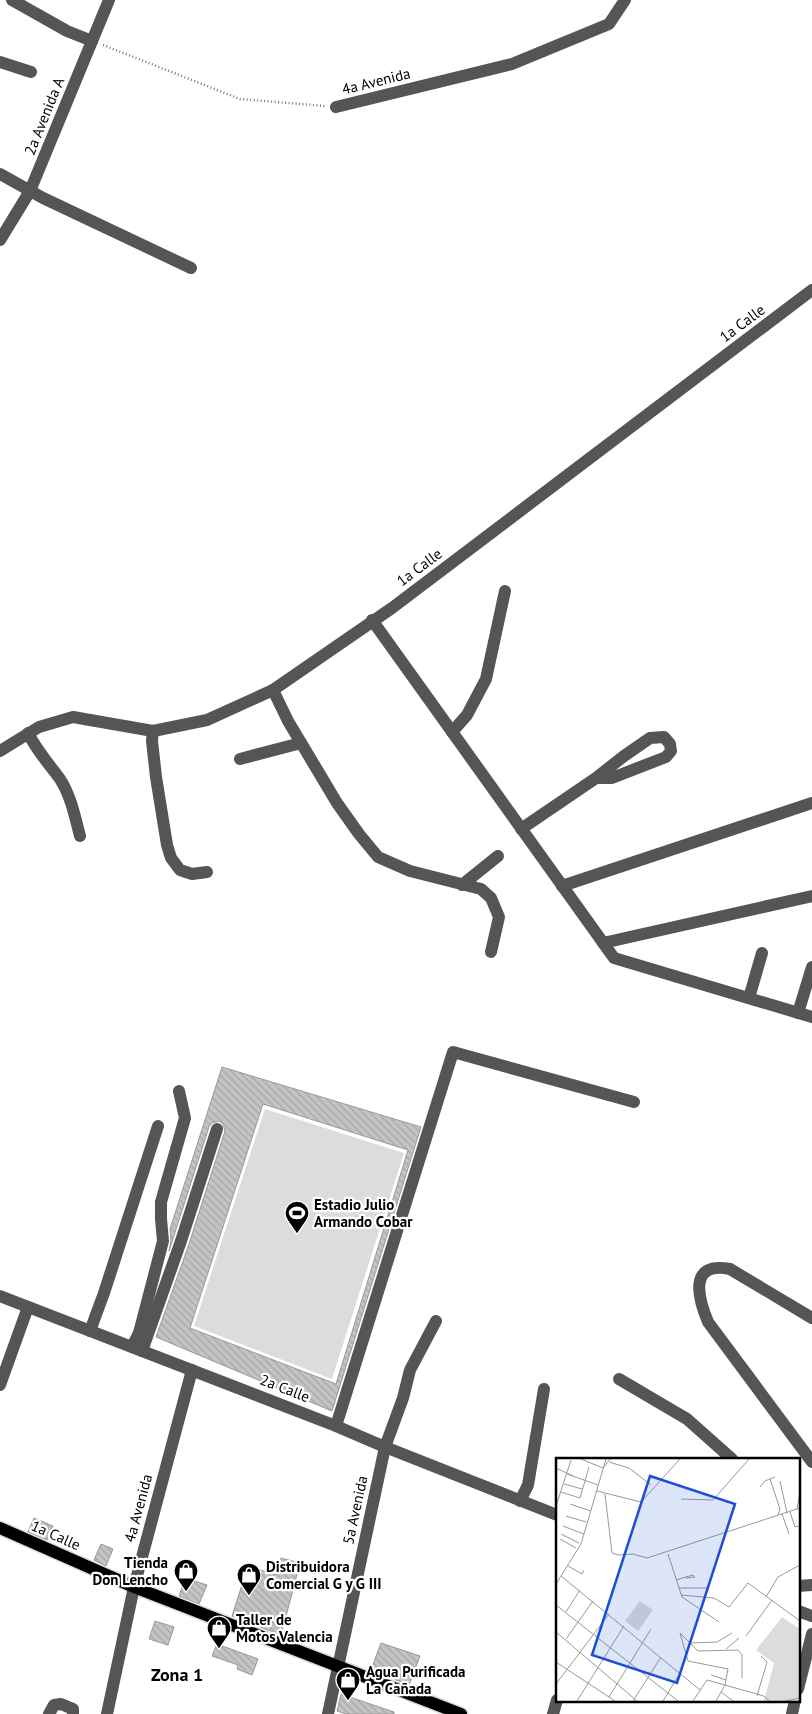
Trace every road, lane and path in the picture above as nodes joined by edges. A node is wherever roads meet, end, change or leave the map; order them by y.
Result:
1 (12, 0) edge
2 (109, 0) edge
3 (625, 0) edge
4 (92, 41) junction
5 (0, 62) edge
6 (30, 72) dead end
7 (336, 107) joint
8 (0, 174) edge
9 (30, 191) junction
10 (0, 240) edge
11 (191, 268) dead end
12 (812, 290) edge
13 (506, 591) dead end
14 (372, 620) junction
15 (273, 690) junction
16 (153, 731) junction
17 (452, 732) junction
18 (28, 733) junction
19 (301, 743) junction
20 (0, 751) edge
21 (240, 759) dead end
22 (596, 778) junction
23 (812, 803) edge
24 (521, 829) junction
25 (80, 836) dead end
26 (498, 856) dead end
27 (207, 872) dead end
28 (462, 885) junction
29 (562, 886) junction
30 (812, 896) edge
31 (603, 943) junction
32 (492, 952) dead end
33 (762, 953) dead end
34 (812, 967) edge
35 (749, 998) junction
36 (798, 1013) junction
37 (812, 1017) edge
38 (179, 1090) dead end
39 (634, 1102) dead end
40 (158, 1126) dead end
41 (217, 1129) dead end
42 (0, 1296) edge
43 (28, 1307) junction
44 (812, 1318) edge
45 (436, 1321) dead end
46 (90, 1331) junction
47 (137, 1349) junction
48 (192, 1370) junction
49 (619, 1378) dead end
50 (0, 1385) edge
51 (544, 1389) dead end
52 (336, 1426) junction
53 (385, 1447) junction
54 (731, 1458) edge
55 (812, 1462) edge
56 (520, 1501) junction
57 (556, 1515) edge
58 (0, 1528) edge
59 (134, 1587) junction
60 (800, 1612) edge
61 (812, 1616) edge
62 (812, 1634) edge
63 (338, 1666) junction
64 (800, 1680) edge
65 (49, 1714) edge
66 (73, 1714) edge
67 (107, 1714) edge
68 (328, 1714) edge
69 (461, 1714) edge

1 - 4 street
2 - 4 street, 2a Avenida A
3 - 7 street, 4a Avenida
4 - 7 path, 4a Avenida
4 - 9 street, 2a Avenida A
5 - 6 street
8 - 9 street
9 - 10 street, 2a Avenida A
9 - 11 street
12 - 14 street, 1a Calle
13 - 17 street
14 - 15 street, 1a Calle
14 - 17 street
15 - 16 street, 1a Calle
15 - 19 street
16 - 18 street, 1a Calle
16 - 27 street
17 - 24 street
18 - 20 street, 1a Calle
18 - 25 street
19 - 21 street
19 - 28 street
22 - 22 street
22 - 24 street
23 - 29 street
24 - 29 street
26 - 28 street
28 - 32 street
29 - 31 street
30 - 31 street
31 - 35 street
33 - 35 street
34 - 36 street
35 - 36 street
36 - 37 street
38 - 47 street
39 - 52 street
40 - 46 street
41 - 47 street
42 - 43 street, 2a Calle
43 - 46 street, 2a Calle
43 - 50 street
44 - 55 street
45 - 53 street, 5a Avenida
46 - 47 street, 2a Calle
47 - 48 street, 2a Calle
48 - 52 street, 2a Calle
48 - 59 street, 4a Avenida
49 - 54 street
51 - 56 street
52 - 53 street, 2a Calle
53 - 56 street, 2a Calle
53 - 63 street, 5a Avenida
56 - 57 street, 2a Calle
58 - 59 main road, 1a Calle
59 - 63 main road, 1a Calle
59 - 67 street, 4a Avenida
60 - 61 street
62 - 64 street
63 - 68 street, 5a Avenida
63 - 69 main road, 1a Calle
65 - 66 street

